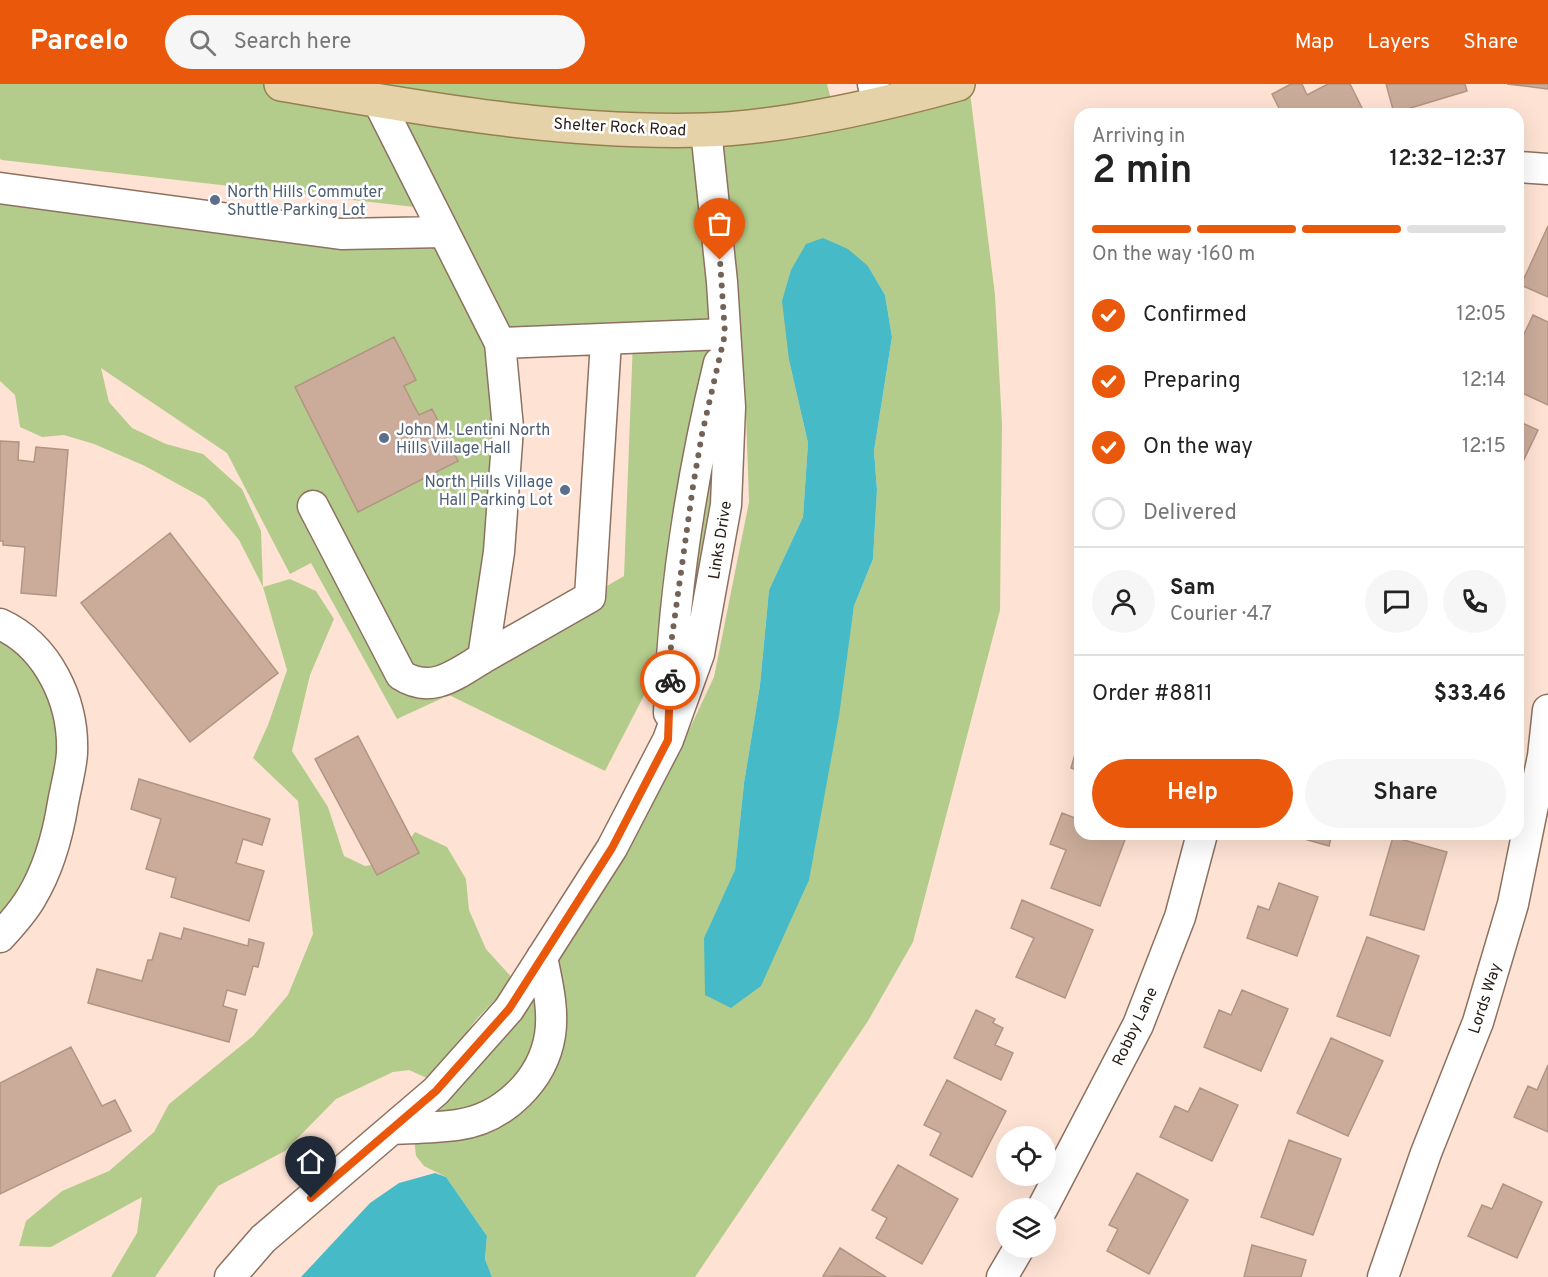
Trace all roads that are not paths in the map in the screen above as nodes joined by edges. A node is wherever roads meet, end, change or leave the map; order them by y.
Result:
1 (281, 84) edge
2 (958, 84) edge
3 (876, 93) edge
4 (378, 101) junction
5 (706, 130) junction
6 (1524, 167) edge
7 (1548, 169) edge
8 (0, 188) edge
9 (444, 232) junction
10 (725, 334) junction
11 (606, 341) junction
12 (500, 343) junction
13 (313, 506) dead end
14 (0, 624) edge
15 (483, 658) junction
16 (1548, 710) edge
17 (1200, 840) edge
18 (0, 938) edge
19 (542, 957) junction
20 (392, 1129) junction
21 (1048, 1198) edge
22 (1013, 1258) edge
23 (230, 1277) edge
24 (1002, 1277) edge
25 (1383, 1277) edge

1 - 4 main road, Shelter Rock Road
2 - 3 main road, Shelter Rock Road
3 - 5 main road, Shelter Rock Road
4 - 5 main road, Shelter Rock Road
4 - 9 street
5 - 10 street, Links Drive
6 - 7 street
8 - 9 street
9 - 12 street
10 - 11 street
10 - 19 street, Links Drive
11 - 12 street
11 - 15 street
12 - 15 street
13 - 15 street
14 - 18 street
16 - 25 street, Lords Way
17 - 21 street, Robby Lane
19 - 20 street, Links Drive
19 - 20 street
20 - 23 street, Links Drive
22 - 24 street

